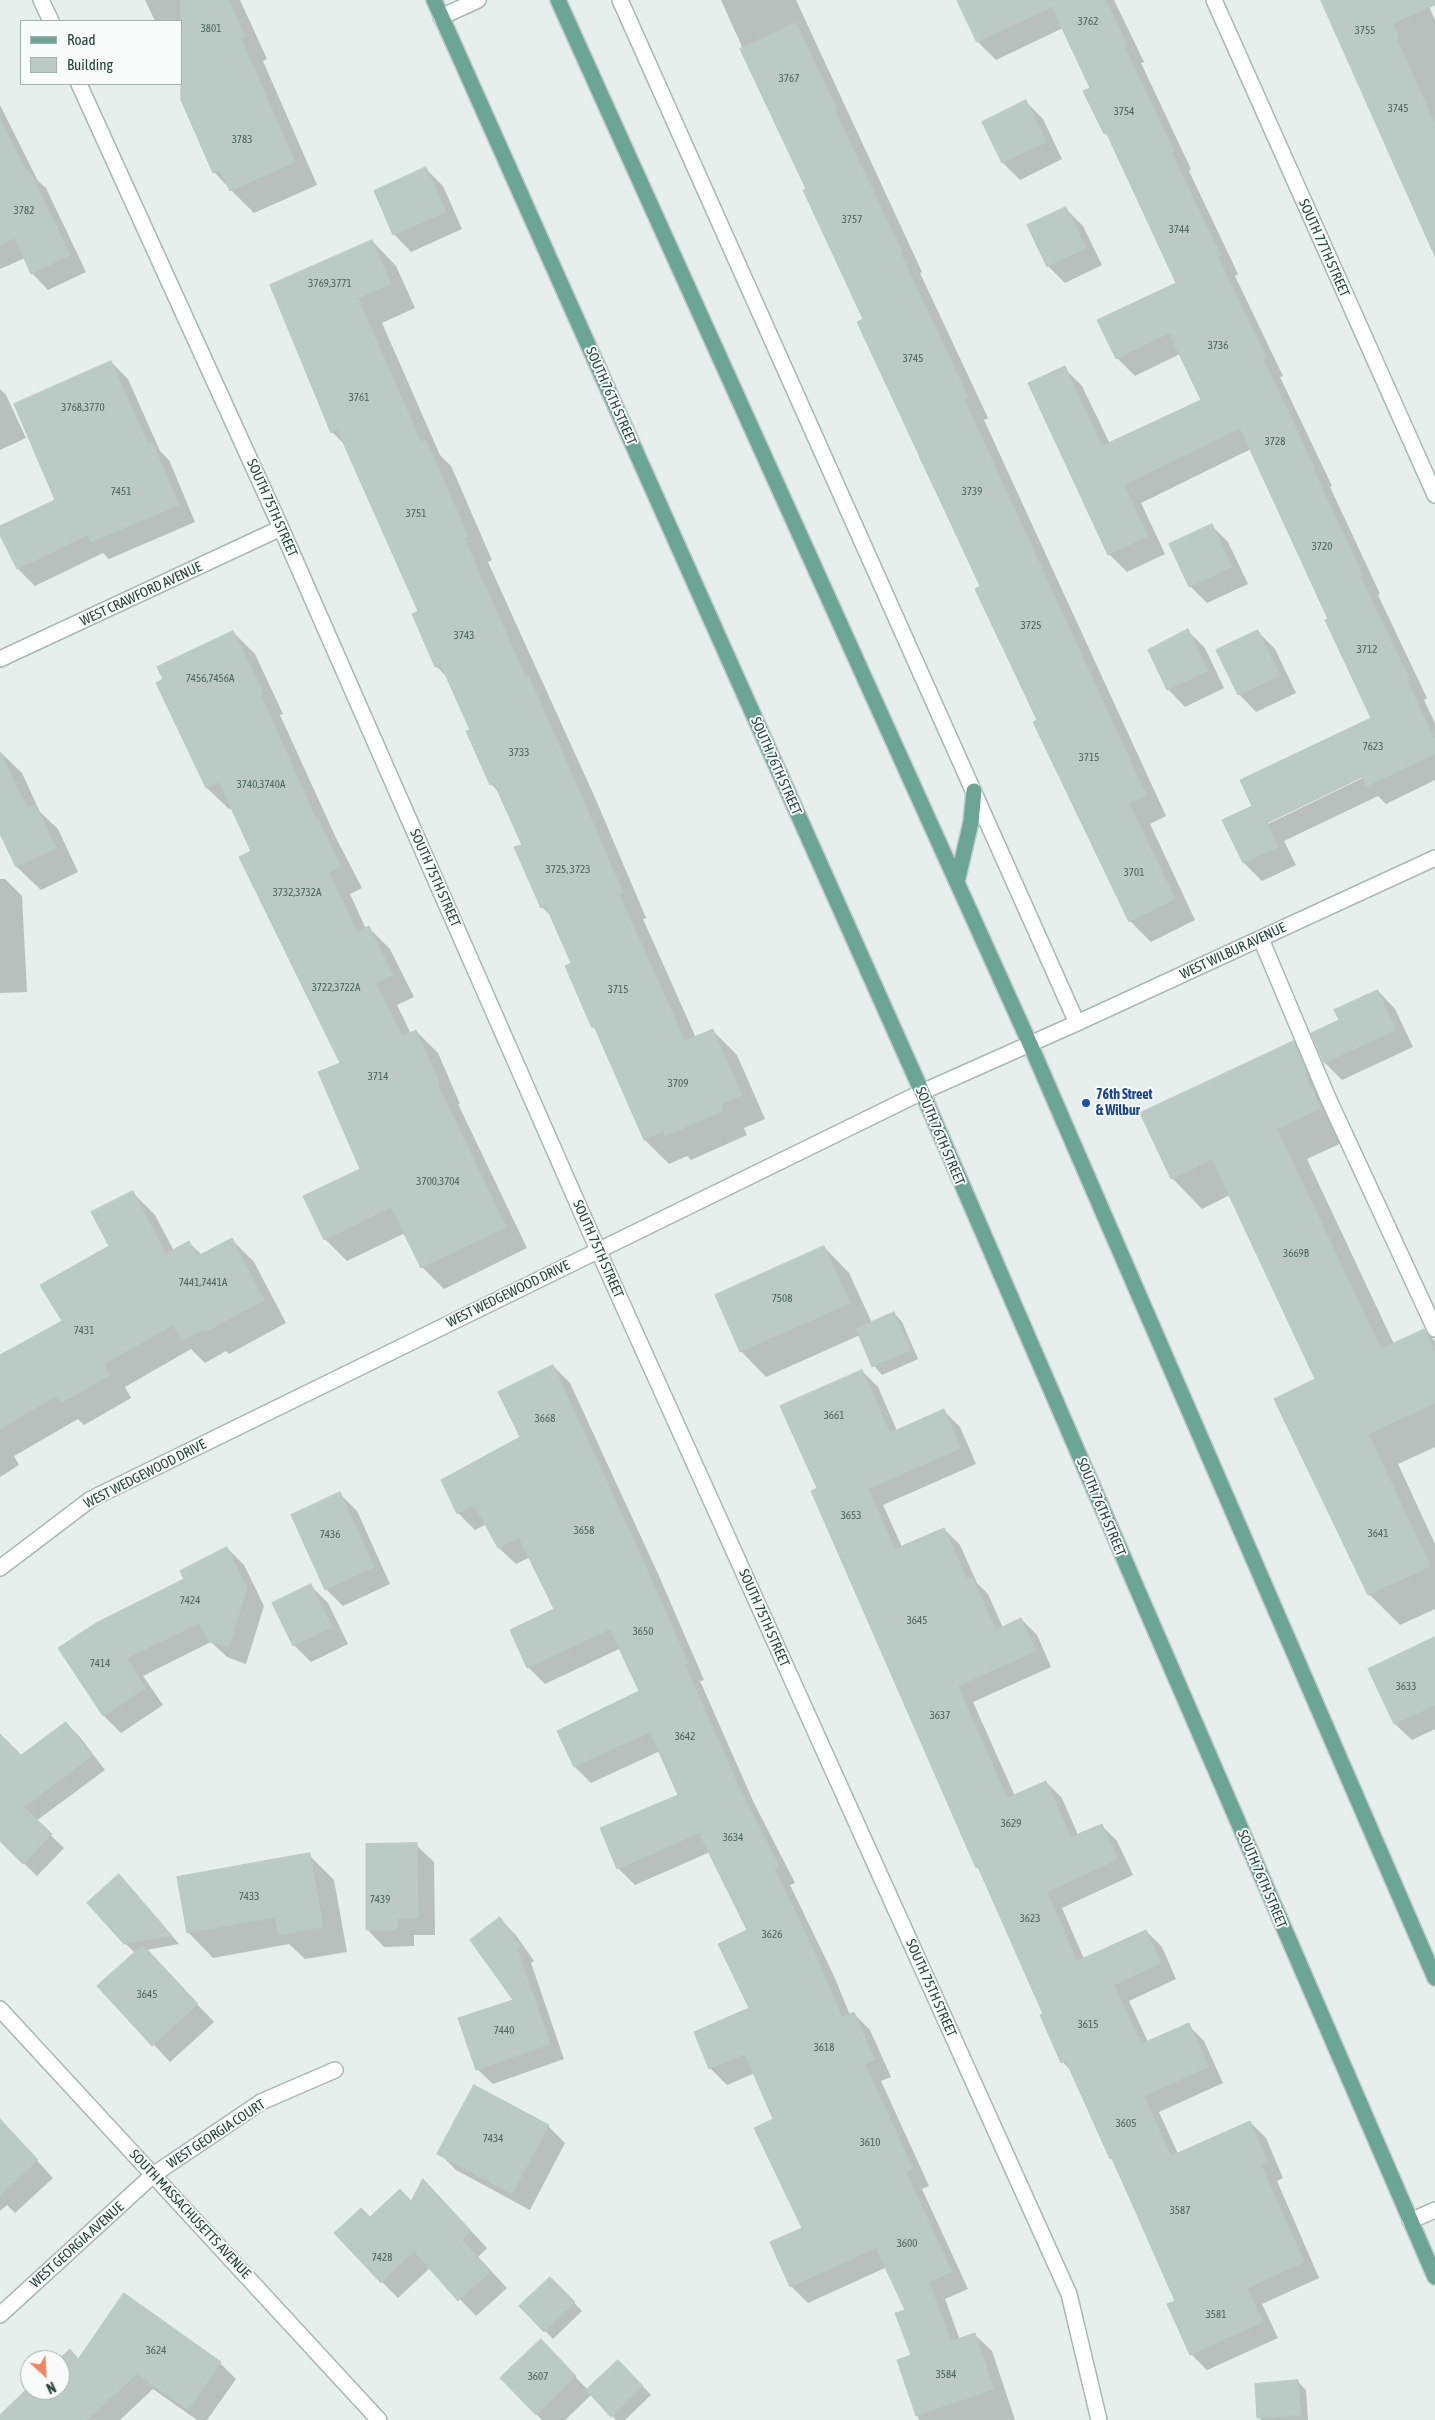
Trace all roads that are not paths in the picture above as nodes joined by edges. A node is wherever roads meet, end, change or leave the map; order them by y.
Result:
1 (41, 0) edge
2 (434, 0) edge
3 (478, 0) edge
4 (558, 0) edge
5 (620, 0) edge
6 (1214, 0) edge
7 (442, 17) junction
8 (50, 20) edge
9 (79, 85) edge
10 (1435, 495) edge
11 (282, 528) junction
12 (0, 659) edge
13 (974, 791) junction
14 (1435, 858) edge
15 (957, 882) junction
16 (1261, 938) junction
17 (1077, 1023) junction
18 (1030, 1044) junction
19 (922, 1092) junction
20 (598, 1250) junction
21 (1435, 1329) edge
22 (0, 1568) edge
23 (1435, 1978) edge
24 (0, 2009) edge
25 (335, 2070) dead end
26 (153, 2175) junction
27 (1435, 2210) edge
28 (1410, 2221) junction
29 (1435, 2277) edge
30 (0, 2315) edge
31 (379, 2420) edge
32 (1099, 2420) edge

1 - 8 street
2 - 7 main road, SOUTH 76TH STREET
3 - 7 street
4 - 15 main road
5 - 13 street
6 - 10 street, SOUTH 77TH STREET
7 - 19 main road, SOUTH 76TH STREET
9 - 11 street, SOUTH 75TH STREET
11 - 12 street, WEST CRAWFORD AVENUE
11 - 20 street, SOUTH 75TH STREET
13 - 15 main road
13 - 17 street
14 - 16 street, WEST WILBUR AVENUE
15 - 18 main road
16 - 17 street, WEST WILBUR AVENUE
16 - 21 street
17 - 18 street, WEST WILBUR AVENUE
18 - 19 street, WEST WEDGEWOOD DRIVE
18 - 23 main road
19 - 20 street, WEST WEDGEWOOD DRIVE
19 - 28 main road, SOUTH 76TH STREET
20 - 22 street, WEST WEDGEWOOD DRIVE
20 - 32 street, SOUTH 75TH STREET
24 - 26 street, SOUTH MASSACHUSETTS AVENUE
25 - 26 street, WEST GEORGIA COURT
26 - 30 street, WEST GEORGIA AVENUE
26 - 31 street, SOUTH MASSACHUSETTS AVENUE
27 - 28 street
28 - 29 main road, SOUTH 76TH STREET

